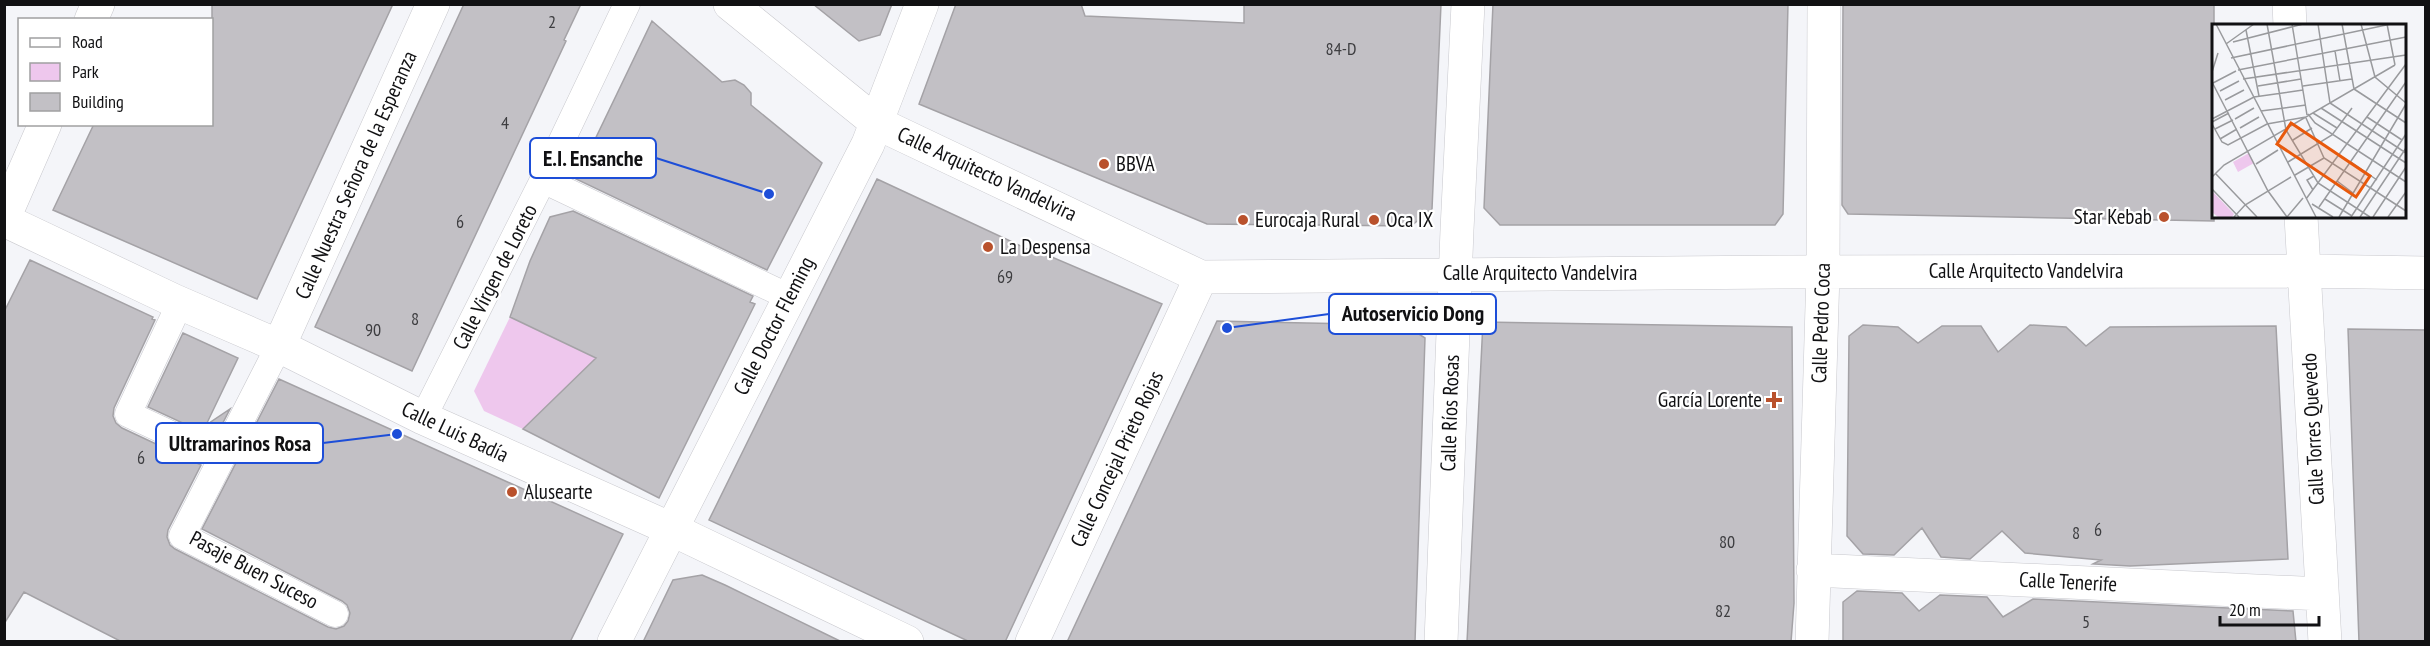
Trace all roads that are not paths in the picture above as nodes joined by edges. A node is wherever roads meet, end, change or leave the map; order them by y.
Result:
1 (98, 4) edge
2 (433, 4) edge
3 (627, 4) edge
4 (730, 4) edge
5 (922, 4) edge
6 (1468, 4) edge
7 (1824, 4) edge
8 (2289, 4) edge
9 (92, 18) edge
10 (2290, 24) edge
11 (877, 123) junction
12 (44, 126) edge
13 (543, 180) junction
14 (2301, 218) edge
15 (4, 219) edge
16 (2305, 271) junction
17 (1823, 272) junction
18 (2426, 273) edge
19 (1455, 274) junction
20 (1201, 277) junction
21 (789, 297) junction
22 (180, 303) junction
23 (279, 346) junction
24 (423, 418) junction
25 (222, 458) junction
26 (671, 529) junction
27 (1813, 570) junction
28 (2322, 594) junction
29 (335, 614) dead end
30 (614, 642) edge
31 (907, 642) edge
32 (1032, 642) edge
33 (1441, 642) edge
34 (1812, 642) edge
35 (2325, 642) edge

1 - 9 street
2 - 23 street, Calle Nuestra Señora de la Esperanza
3 - 13 street, Calle Virgen de Loreto
4 - 11 street, Calle Arquitecto Vandelvira
5 - 11 street, Calle Doctor Fleming
6 - 19 street, Calle Ríos Rosas
7 - 17 street, Calle Pedro Coca
8 - 10 street
11 - 20 street, Calle Arquitecto Vandelvira
11 - 21 street, Calle Doctor Fleming
12 - 15 street
13 - 21 street
13 - 24 street, Calle Virgen de Loreto
14 - 16 street, Calle Torres Quevedo
15 - 22 street, Calle Luis Badía
16 - 17 street, Calle Arquitecto Vandelvira
16 - 18 street, Calle Arquitecto Vandelvira
16 - 28 street, Calle Torres Quevedo
17 - 19 street, Calle Arquitecto Vandelvira
17 - 27 street, Calle Pedro Coca
19 - 20 street, Calle Arquitecto Vandelvira
19 - 33 street, Calle Ríos Rosas
20 - 32 street, Calle Concejal Prieto Rojas
21 - 26 street, Calle Doctor Fleming
22 - 23 street, Calle Luis Badía
22 - 25 street
23 - 24 street, Calle Luis Badía
23 - 25 street, Pasaje Buen Suceso
24 - 26 street, Calle Luis Badía
25 - 29 street, Pasaje Buen Suceso
26 - 30 street, Calle Doctor Fleming
26 - 31 street, Calle Luis Badía
27 - 28 street, Calle Tenerife
27 - 34 street, Calle Pedro Coca
28 - 35 street, Calle Torres Quevedo

